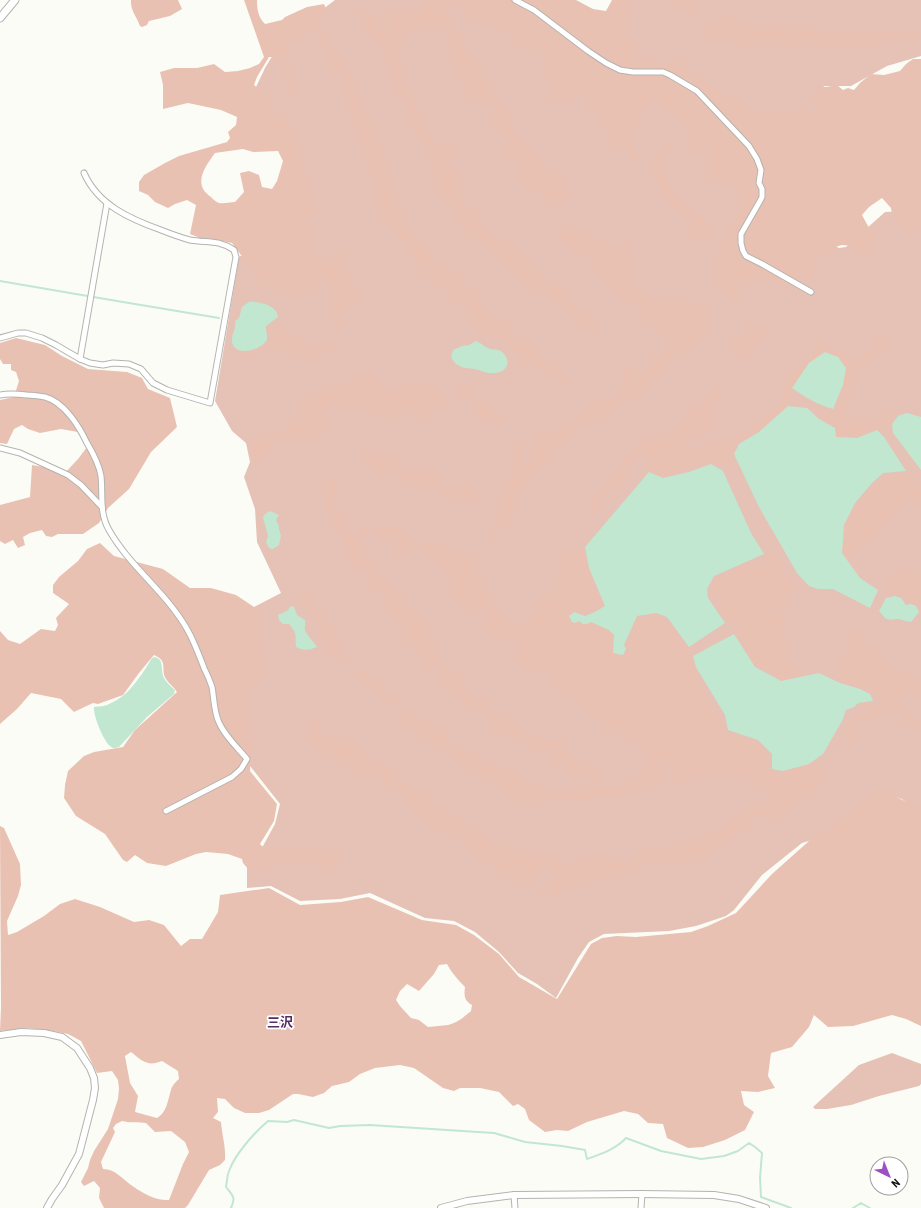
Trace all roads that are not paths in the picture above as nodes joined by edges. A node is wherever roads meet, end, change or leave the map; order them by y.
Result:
1 (15, 0) edge
2 (515, 0) edge
3 (0, 18) edge
4 (84, 173) dead end
5 (107, 203) junction
6 (811, 292) dead end
7 (0, 338) edge
8 (80, 359) junction
9 (0, 395) edge
10 (0, 448) edge
11 (102, 507) junction
12 (166, 811) dead end
13 (0, 1035) edge
14 (642, 1194) junction
15 (514, 1195) junction
16 (758, 1207) edge
17 (47, 1208) edge
18 (441, 1208) edge
19 (515, 1208) edge
20 (641, 1208) edge
21 (766, 1208) edge

1 - 3 main road
2 - 6 street
4 - 5 street
5 - 8 street
5 - 8 street
7 - 8 street
9 - 11 street
10 - 11 street
11 - 12 street
13 - 17 street
14 - 15 street
14 - 16 street
14 - 20 street
15 - 18 street
15 - 19 street
16 - 21 street

